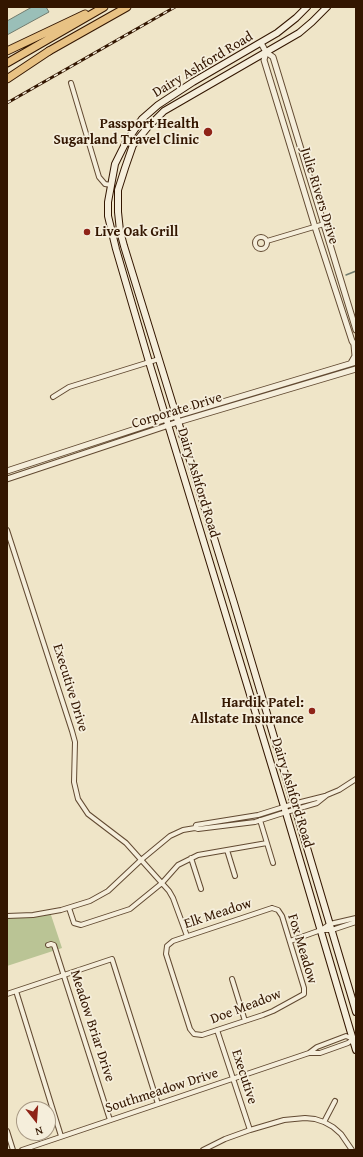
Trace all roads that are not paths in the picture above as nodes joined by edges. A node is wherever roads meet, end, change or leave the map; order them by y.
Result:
1 (103, 7) edge
2 (127, 7) edge
3 (307, 7) edge
4 (327, 7) edge
5 (261, 43) junction
6 (7, 51) edge
7 (49, 51) junction
8 (266, 52) junction
9 (7, 63) edge
10 (7, 74) edge
11 (7, 79) edge
12 (71, 84) dead end
13 (302, 154) junction
14 (294, 156) junction
15 (111, 185) junction
16 (324, 224) junction
17 (315, 227) junction
18 (267, 241) dead end
19 (124, 246) junction
20 (116, 248) junction
21 (335, 262) junction
22 (327, 263) junction
23 (130, 266) junction
24 (122, 269) junction
25 (356, 330) edge
26 (355, 346) edge
27 (159, 359) junction
28 (149, 362) junction
29 (353, 363) edge
30 (356, 369) edge
31 (267, 388) junction
32 (269, 395) junction
33 (53, 397) dead end
34 (177, 419) junction
35 (167, 422) junction
36 (125, 433) junction
37 (127, 439) junction
38 (7, 471) edge
39 (7, 479) edge
40 (7, 530) edge
41 (234, 603) junction
42 (223, 606) junction
43 (247, 647) junction
44 (237, 650) junction
45 (270, 727) junction
46 (261, 730) junction
47 (356, 779) edge
48 (294, 807) junction
49 (285, 810) junction
50 (231, 819) junction
51 (260, 820) junction
52 (232, 825) junction
53 (195, 828) junction
54 (267, 843) junction
55 (228, 850) junction
56 (191, 858) junction
57 (141, 860) junction
58 (273, 863) dead end
59 (312, 866) junction
60 (303, 869) junction
61 (235, 876) dead end
62 (162, 883) junction
63 (201, 888) dead end
64 (69, 908) junction
65 (278, 910) joint
66 (7, 916) edge
67 (356, 918) edge
68 (356, 922) edge
69 (331, 927) junction
70 (321, 930) junction
71 (187, 936) junction
72 (290, 941) junction
73 (48, 944) dead end
74 (64, 976) junction
75 (232, 979) dead end
76 (16, 991) junction
77 (7, 994) edge
78 (304, 994) joint
79 (356, 1012) edge
80 (245, 1021) junction
81 (217, 1030) junction
82 (194, 1034) joint
83 (353, 1039) junction
84 (356, 1050) edge
85 (309, 1053) junction
86 (233, 1079) junction
87 (335, 1101) dead end
88 (158, 1104) junction
89 (110, 1120) junction
90 (324, 1122) junction
91 (250, 1130) junction
92 (7, 1131) edge
93 (61, 1136) junction
94 (13, 1150) edge
95 (22, 1150) edge
96 (203, 1150) edge
97 (352, 1150) edge

1 - 6 main road
1 - 9 main road
2 - 7 main road
3 - 5 main road, Dairy Ashford Road
4 - 8 main road, Dairy Ashford Road
5 - 8 street, Julie Rivers Drive
5 - 15 main road, Dairy Ashford Road
7 - 10 main road
7 - 11 main road
8 - 13 street, Julie Rivers Drive
8 - 14 street, Julie Rivers Drive
8 - 19 main road, Dairy Ashford Road
12 - 15 street
13 - 14 street
13 - 16 street, Julie Rivers Drive
14 - 17 street, Julie Rivers Drive
15 - 20 main road, Dairy Ashford Road
16 - 17 street
16 - 21 street, Julie Rivers Drive
17 - 18 street
17 - 22 street, Julie Rivers Drive
19 - 20 main road
19 - 23 main road, Dairy Ashford Road
20 - 24 main road, Dairy Ashford Road
21 - 22 street
21 - 25 street, Julie Rivers Drive
22 - 26 street, Julie Rivers Drive
23 - 24 main road
23 - 27 main road, Dairy Ashford Road
24 - 28 main road, Dairy Ashford Road
26 - 29 street
27 - 28 street
27 - 34 main road, Dairy Ashford Road
28 - 33 street
28 - 35 main road, Dairy Ashford Road
29 - 31 street, Corporate Drive
30 - 32 street, Corporate Drive
31 - 32 street
31 - 34 street, Corporate Drive
32 - 34 street, Corporate Drive
34 - 35 street, Corporate Drive
34 - 41 main road, Dairy Ashford Road
35 - 36 street, Corporate Drive
35 - 37 street, Corporate Drive
35 - 42 main road, Dairy Ashford Road
36 - 37 street
36 - 38 street, Corporate Drive
37 - 39 street, Corporate Drive
40 - 57 street, Executive Drive
41 - 42 main road
41 - 43 main road, Dairy Ashford Road
42 - 44 main road, Dairy Ashford Road
43 - 44 main road
43 - 45 main road, Dairy Ashford Road
44 - 46 main road, Dairy Ashford Road
45 - 46 main road
45 - 48 main road, Dairy Ashford Road
46 - 49 main road, Dairy Ashford Road
47 - 48 street
48 - 49 street
48 - 59 main road, Dairy Ashford Road
49 - 50 street
49 - 51 street
49 - 60 main road, Dairy Ashford Road
50 - 52 street
50 - 53 street
51 - 52 street
51 - 54 street
52 - 53 street
53 - 57 street
54 - 55 street
54 - 58 street
55 - 56 street
55 - 61 street
56 - 62 street
56 - 63 street
57 - 62 street, Executive Drive
57 - 64 street
59 - 60 main road
59 - 69 main road, Dairy Ashford Road
60 - 70 main road, Dairy Ashford Road
62 - 64 street
62 - 71 street, Executive Drive
64 - 66 street
65 - 71 street, Elk Meadow
65 - 72 street, Fox Meadow
67 - 69 street
68 - 69 street
69 - 70 street
69 - 79 main road, Dairy Ashford Road
70 - 72 street
70 - 83 main road, Dairy Ashford Road
71 - 82 street, Elk Meadow
72 - 78 street, Fox Meadow
73 - 74 street, Meadow Briar Drive
74 - 76 street
74 - 88 street
74 - 89 street, Meadow Briar Drive
75 - 80 street
76 - 77 street
76 - 93 street
78 - 80 street, Doe Meadow
80 - 81 street, Doe Meadow
81 - 82 street, Doe Meadow
81 - 86 street, Executive
83 - 84 main road, Dairy Ashford Road
83 - 85 street, Southmeadow Drive
83 - 85 street, Southmeadow Drive
85 - 86 street, Southmeadow Drive
86 - 88 street, Southmeadow Drive
86 - 91 street, Executive
87 - 90 street
88 - 89 street, Southmeadow Drive
89 - 93 street, Southmeadow Drive
90 - 91 street
90 - 97 street
91 - 96 street
92 - 94 street
93 - 95 street, Southmeadow Drive

